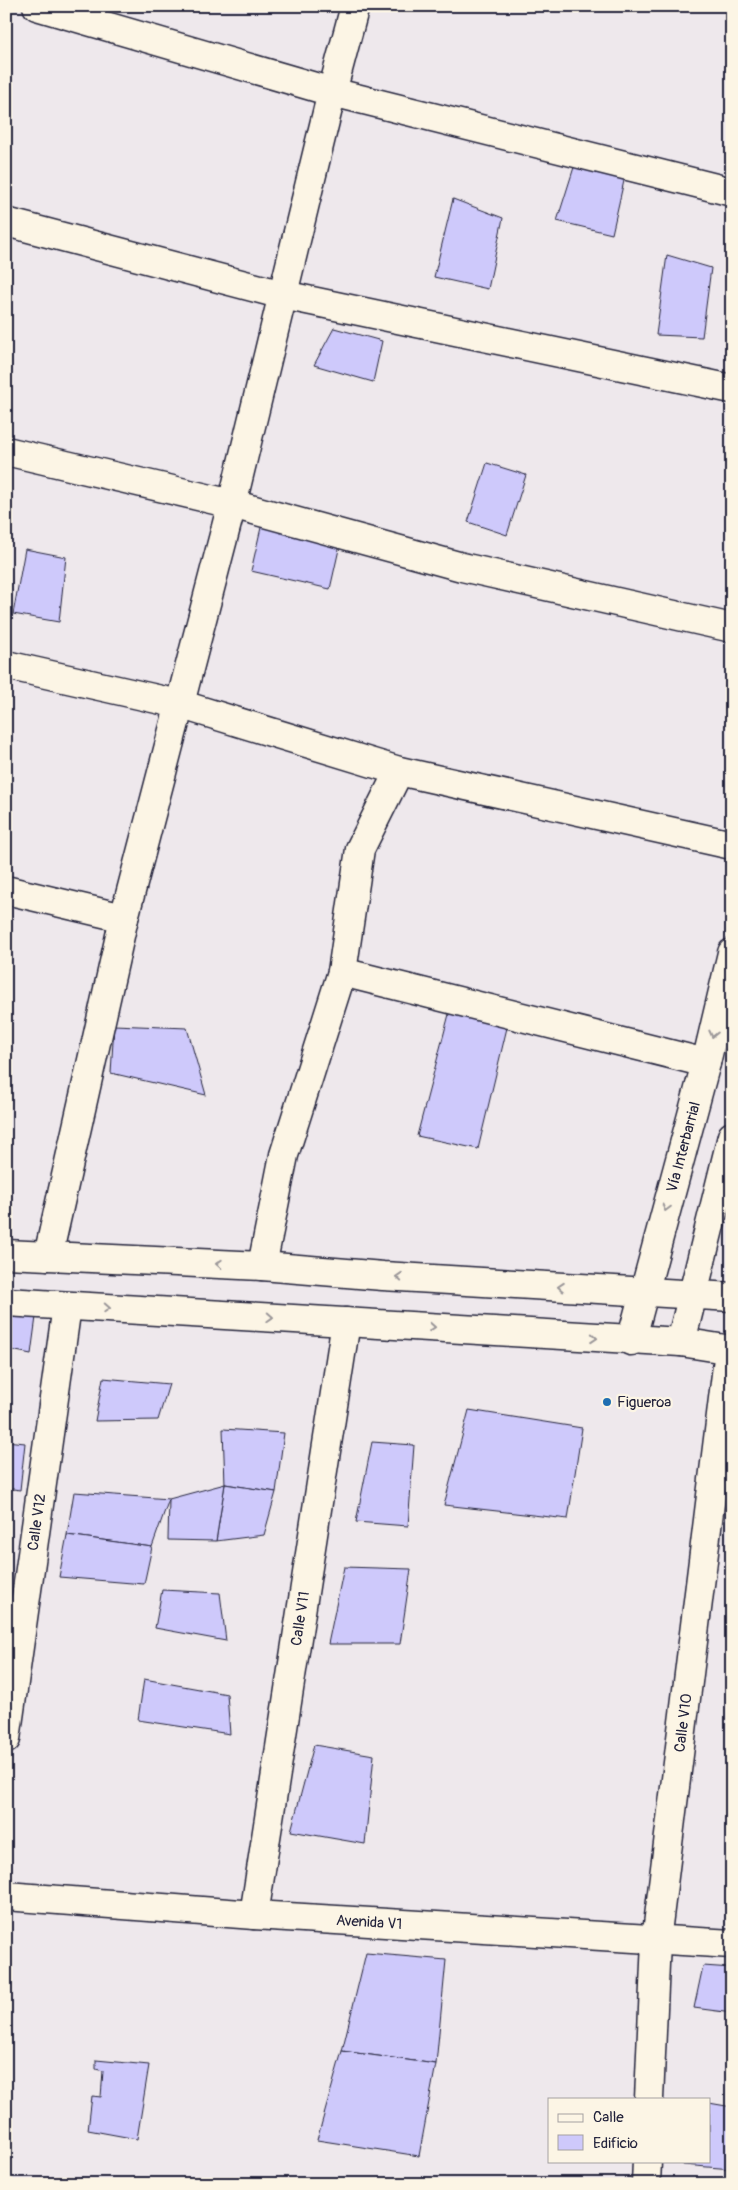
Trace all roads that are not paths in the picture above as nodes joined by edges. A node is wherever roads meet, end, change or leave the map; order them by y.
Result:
1 (37, 6) edge
2 (355, 6) edge
3 (332, 92) junction
4 (732, 192) edge
5 (6, 222) edge
6 (283, 295) junction
7 (732, 389) edge
8 (6, 450) edge
9 (232, 504) junction
10 (732, 628) edge
11 (6, 665) edge
12 (179, 704) junction
13 (399, 771) junction
14 (732, 845) edge
15 (6, 890) edge
16 (124, 918) junction
17 (732, 953) edge
18 (342, 972) junction
19 (706, 1063) junction
20 (732, 1136) edge
21 (6, 1254) edge
22 (48, 1256) junction
23 (262, 1266) junction
24 (643, 1292) junction
25 (694, 1294) junction
26 (732, 1297) edge
27 (6, 1302) edge
28 (67, 1306) junction
29 (346, 1322) junction
30 (631, 1341) junction
31 (681, 1342) junction
32 (730, 1350) edge
33 (6, 1739) edge
34 (6, 1896) edge
35 (254, 1916) junction
36 (656, 1941) junction
37 (732, 1944) edge
38 (649, 2098) edge
39 (647, 2162) edge
40 (646, 2184) edge

1 - 3 street
2 - 3 street
3 - 4 street
3 - 6 street
5 - 6 street
6 - 7 street
6 - 9 street
8 - 9 street
9 - 10 street
9 - 12 street
11 - 12 street
12 - 13 street
12 - 16 street
13 - 14 street
13 - 18 street
15 - 16 street
16 - 22 street
17 -> 19 street, Vía Interbarrial
18 - 19 street
18 - 23 street
19 -> 24 street, Vía Interbarrial
20 - 25 street
21 - 22 street
23 -> 22 street
24 -> 23 street
24 - 25 street
24 - 30 street, Vía Interbarrial
25 - 26 street
25 - 31 street
27 - 28 street
28 -> 29 street
28 - 33 street, Calle V12
29 -> 30 street
29 - 35 street, Calle V11
30 - 31 street
31 - 32 street
32 - 36 street, Calle V10
34 - 35 street, Avenida V1
35 - 36 street, Avenida V1
36 - 37 street, Avenida V1
36 - 38 street, Calle V10
39 - 40 street

